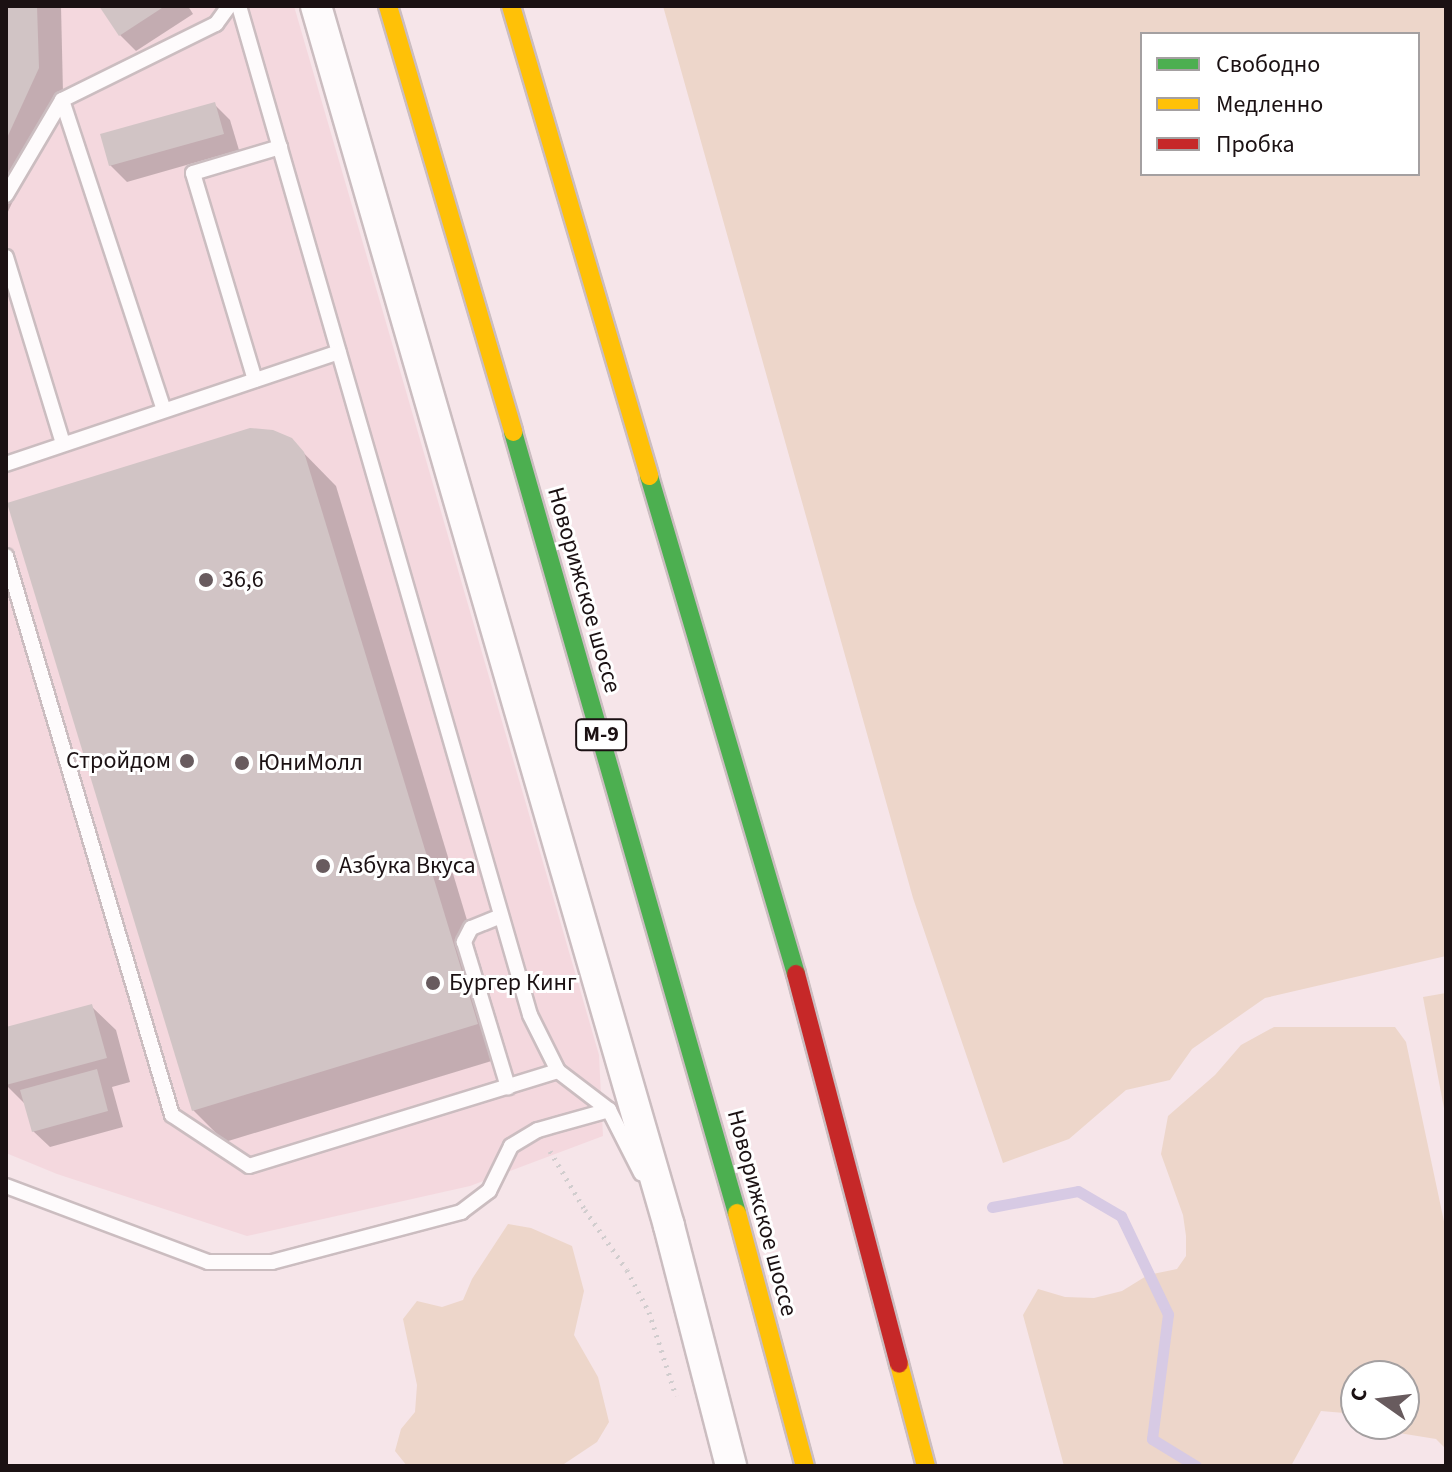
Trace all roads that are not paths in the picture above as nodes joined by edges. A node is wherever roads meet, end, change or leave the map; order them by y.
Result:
1 (229, 6) edge
2 (239, 6) edge
3 (316, 6) edge
4 (388, 6) edge
5 (511, 6) edge
6 (62, 100) junction
7 (280, 147) junction
8 (6, 195) edge
9 (6, 257) edge
10 (339, 352) junction
11 (255, 380) junction
12 (164, 410) junction
13 (63, 443) junction
14 (6, 464) edge
15 (6, 556) edge
16 (501, 916) junction
17 (558, 1071) junction
18 (508, 1087) junction
19 (609, 1110) junction
20 (6, 1186) edge
21 (669, 1226) junction
22 (731, 1466) edge
23 (805, 1466) edge
24 (926, 1466) edge

1 - 6 lane
2 - 7 lane
3 - 21 street
4 - 23 highway, Новорижское шоссе / М-9
5 - 24 highway
6 - 8 lane
6 - 12 lane
7 - 10 lane
7 - 11 lane
9 - 13 lane
10 - 11 lane
10 - 16 lane
11 - 12 lane
12 - 13 lane
13 - 14 lane
15 - 18 lane
16 - 17 lane
16 - 18 lane
17 - 18 lane
17 - 19 lane
19 - 20 lane
19 - 21 lane
21 - 22 street

